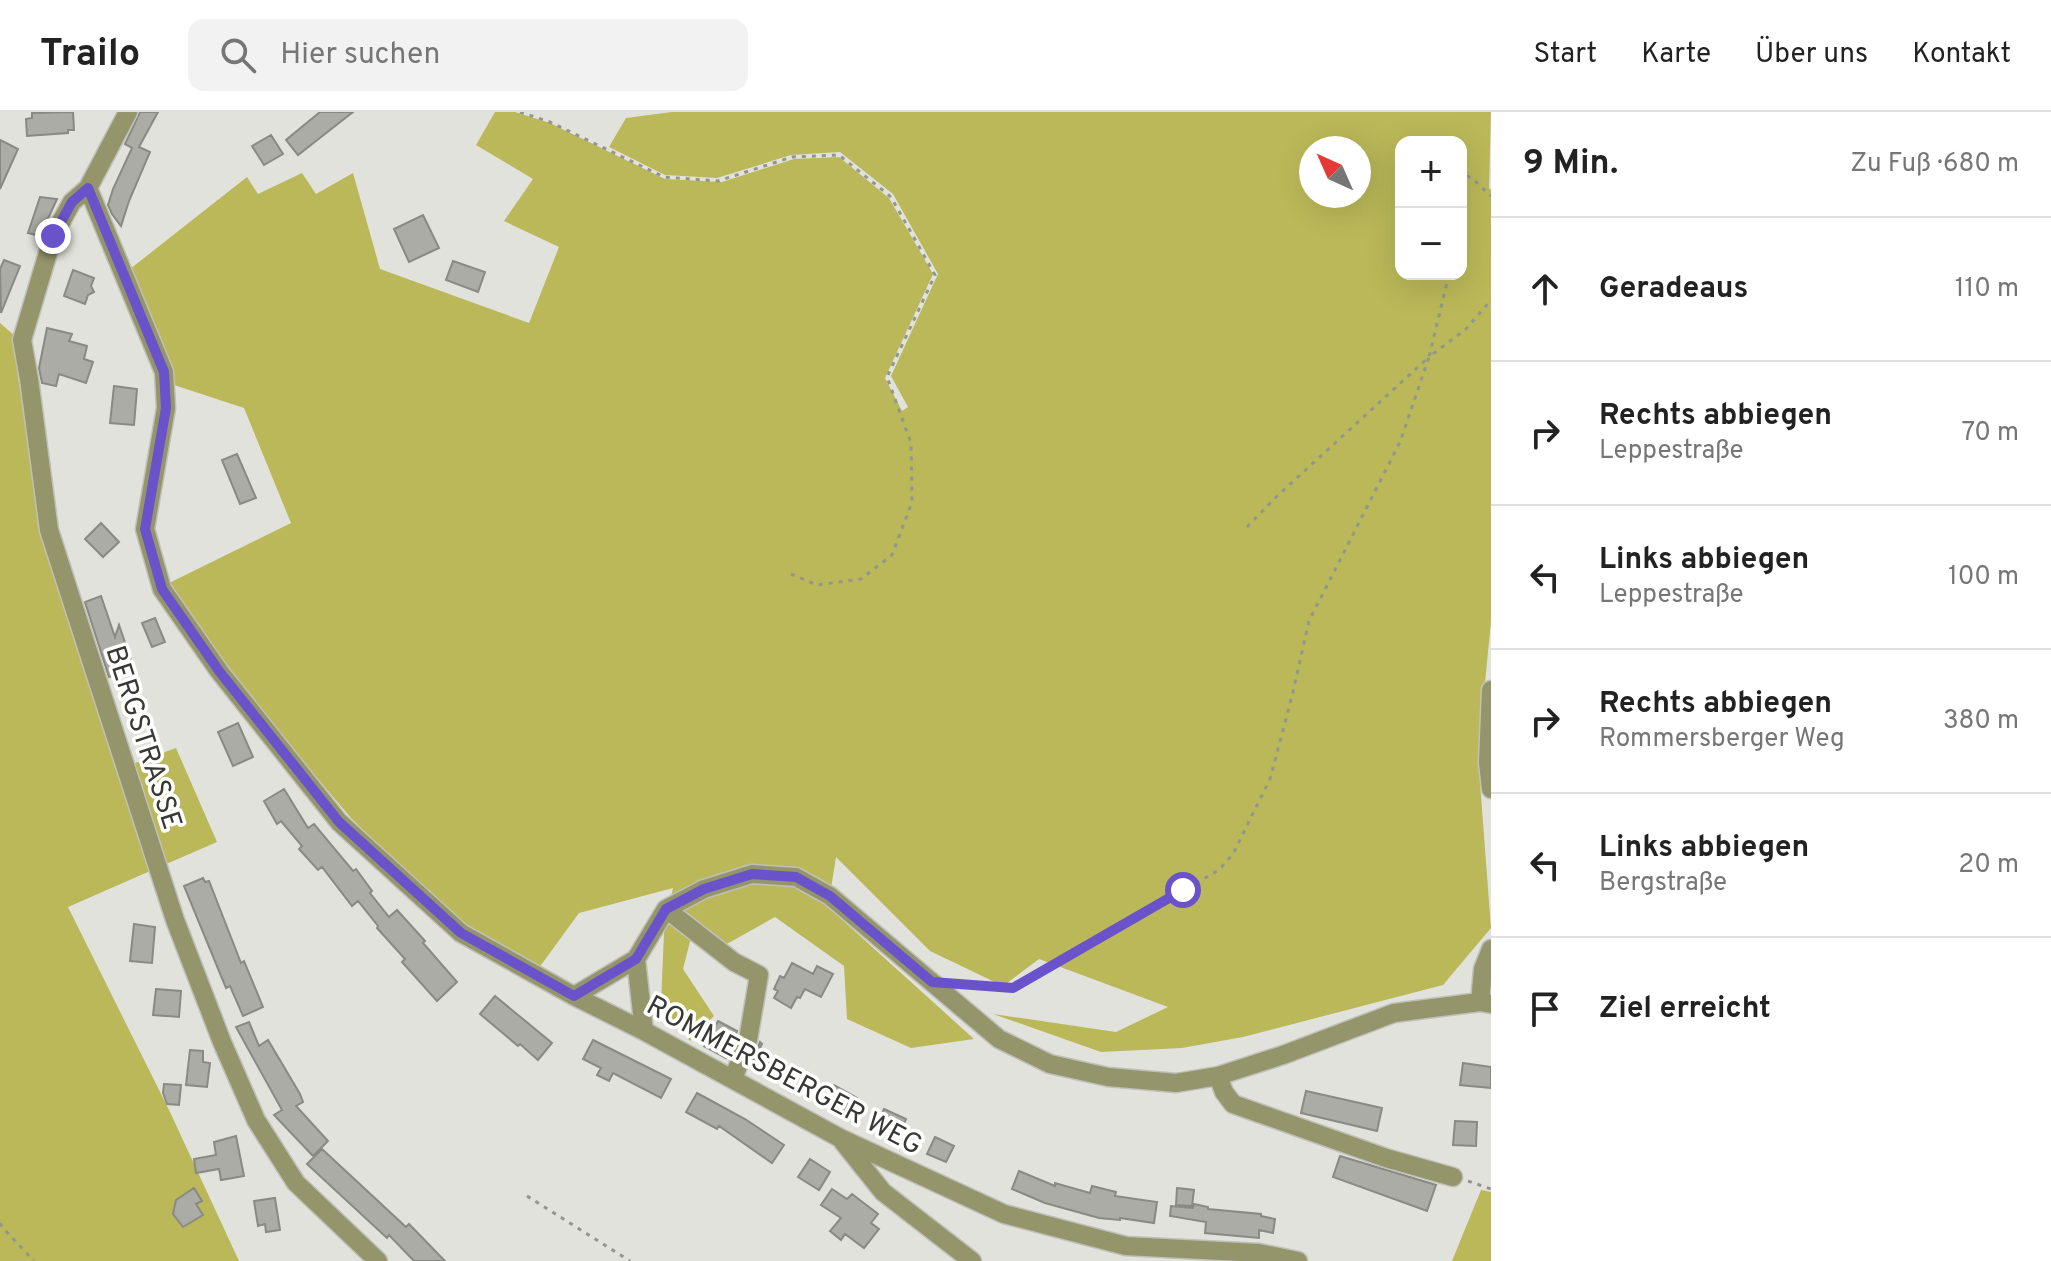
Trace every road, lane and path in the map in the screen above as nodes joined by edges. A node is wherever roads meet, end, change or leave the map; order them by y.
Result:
1 (128, 112) edge
2 (520, 112) edge
3 (1467, 176) edge
4 (88, 188) junction
5 (1491, 196) edge
6 (1448, 280) edge
7 (1491, 300) edge
8 (1429, 357) junction
9 (1247, 527) dead end
10 (786, 572) dead end
11 (1491, 690) edge
12 (1491, 789) edge
13 (666, 909) junction
14 (1491, 949) edge
15 (636, 959) junction
16 (932, 982) junction
17 (574, 996) junction
18 (1485, 1003) edge
19 (644, 1031) junction
20 (1218, 1076) junction
21 (733, 1079) junction
22 (840, 1138) junction
23 (1453, 1177) joint
24 (1491, 1189) edge
25 (527, 1196) dead end
26 (0, 1223) edge
27 (1126, 1246) junction
28 (34, 1261) edge
29 (378, 1261) edge
30 (630, 1261) edge
31 (972, 1261) edge
32 (1140, 1261) edge
33 (1298, 1261) edge

1 - 4 street, BERGSTRASSE
2 - 10 path
3 - 5 path
4 - 17 street, ROMMERSBERGER WEG
4 - 29 street, BERGSTRASSE
6 - 8 path
7 - 8 path
8 - 9 path
8 - 16 path
11 - 12 street
13 - 15 street
13 - 16 street
13 - 21 street
14 - 18 street
15 - 17 street
15 - 19 street
16 - 20 street
17 - 19 street, ROMMERSBERGER WEG
18 - 20 street
19 - 21 street, ROMMERSBERGER WEG
20 - 23 street
21 - 22 street, ROMMERSBERGER WEG
22 - 27 street, ROMMERSBERGER WEG
22 - 31 street
23 - 24 path
25 - 30 path
26 - 28 path
27 - 32 street
27 - 33 street, ROMMERSBERGER WEG

